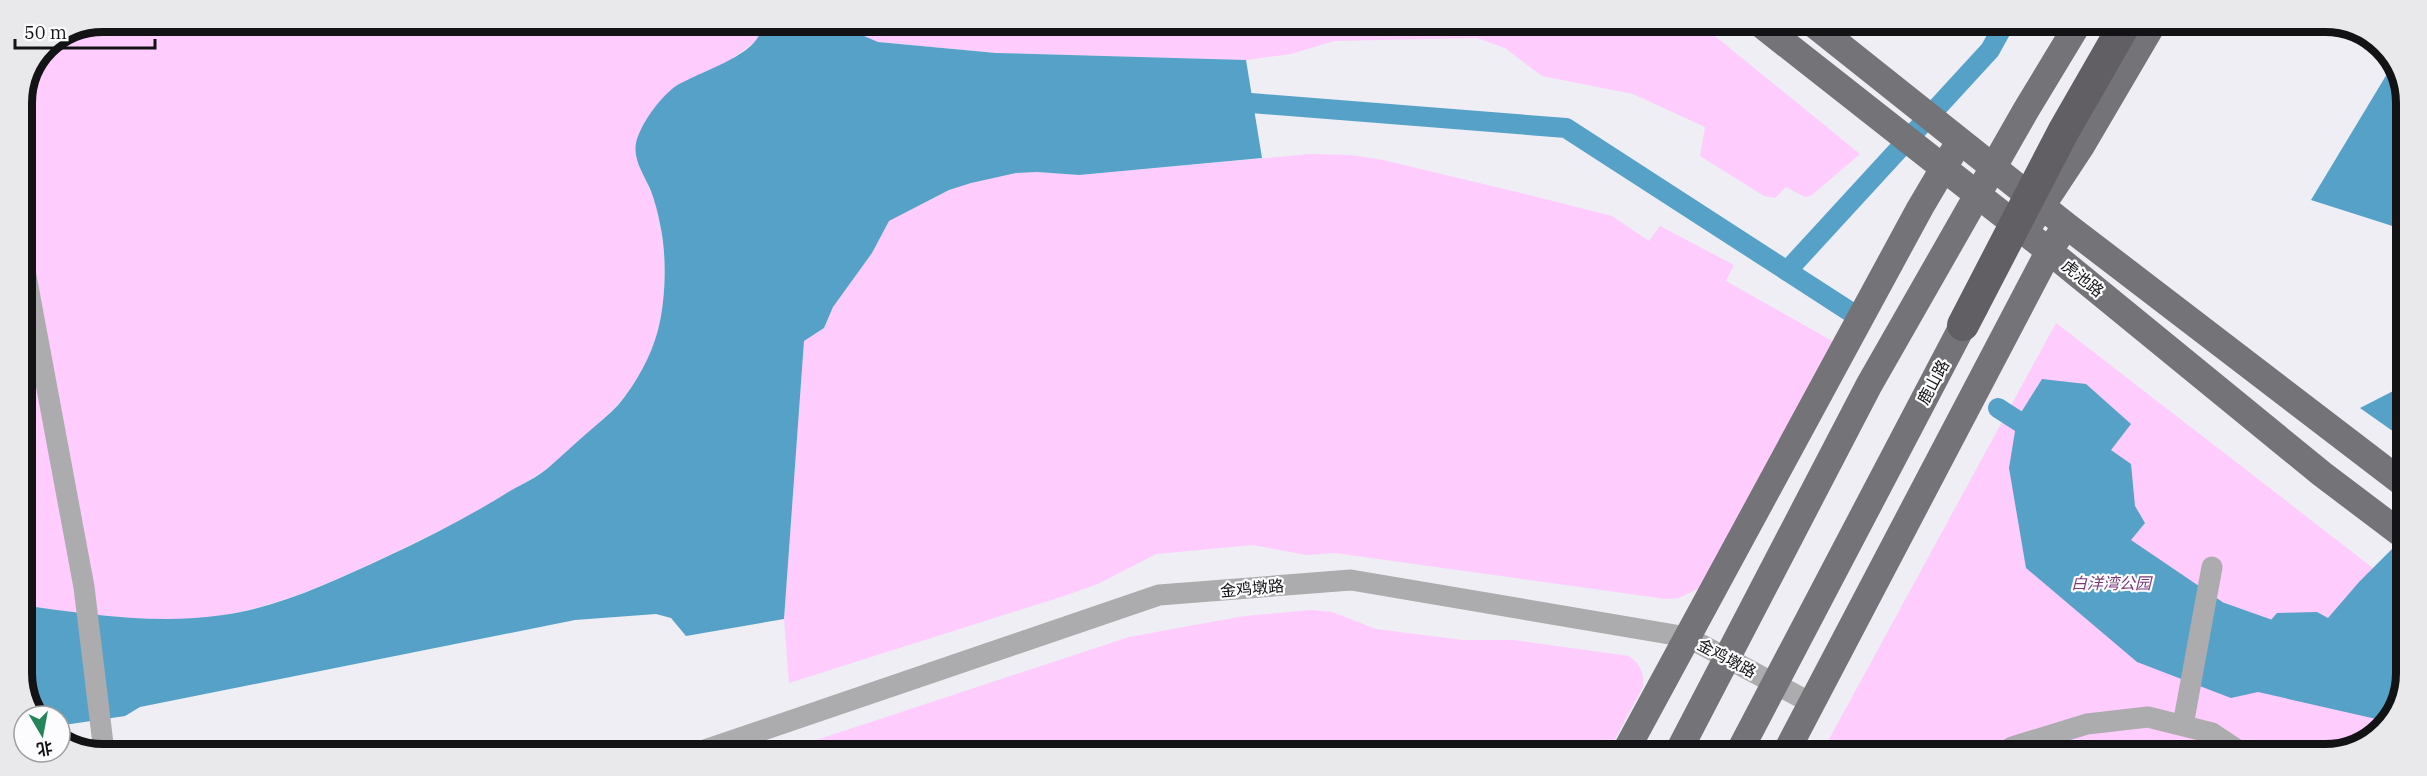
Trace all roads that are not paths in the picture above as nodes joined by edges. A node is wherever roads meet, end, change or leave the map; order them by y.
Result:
1 (1770, 31) edge
2 (1822, 31) edge
3 (2074, 31) edge
4 (2121, 31) edge
5 (2149, 31) edge
6 (1951, 133) junction
7 (1934, 159) junction
8 (2067, 226) junction
9 (2049, 250) junction
10 (31, 305) edge
11 (1963, 325) junction
12 (2396, 478) edge
13 (2396, 530) edge
14 (2212, 567) dead end
15 (1687, 637) junction
16 (1813, 704) junction
17 (2183, 725) junction
18 (104, 744) edge
19 (723, 744) edge
20 (1629, 744) edge
21 (1682, 744) edge
22 (1743, 744) edge
23 (1791, 744) edge
24 (2022, 744) edge
25 (2228, 744) edge

1 - 7 main road, 虎池路
2 - 6 main road, 虎池路
3 - 21 main road, bridge
4 - 11 highway, bridge
5 - 11 main road, 鹿山路, bridge
6 - 7 main road
6 - 8 main road, 虎池路
7 - 9 main road, 虎池路
7 - 15 main road
8 - 9 main road
8 - 12 main road, 虎池路
9 - 13 main road, 虎池路
9 - 16 main road
10 - 18 street
11 - 22 main road, 鹿山路, bridge
14 - 17 street
15 - 16 street, 金鸡墩路
15 - 19 street, 金鸡墩路
15 - 20 main road
16 - 23 main road
17 - 24 street
17 - 25 street

